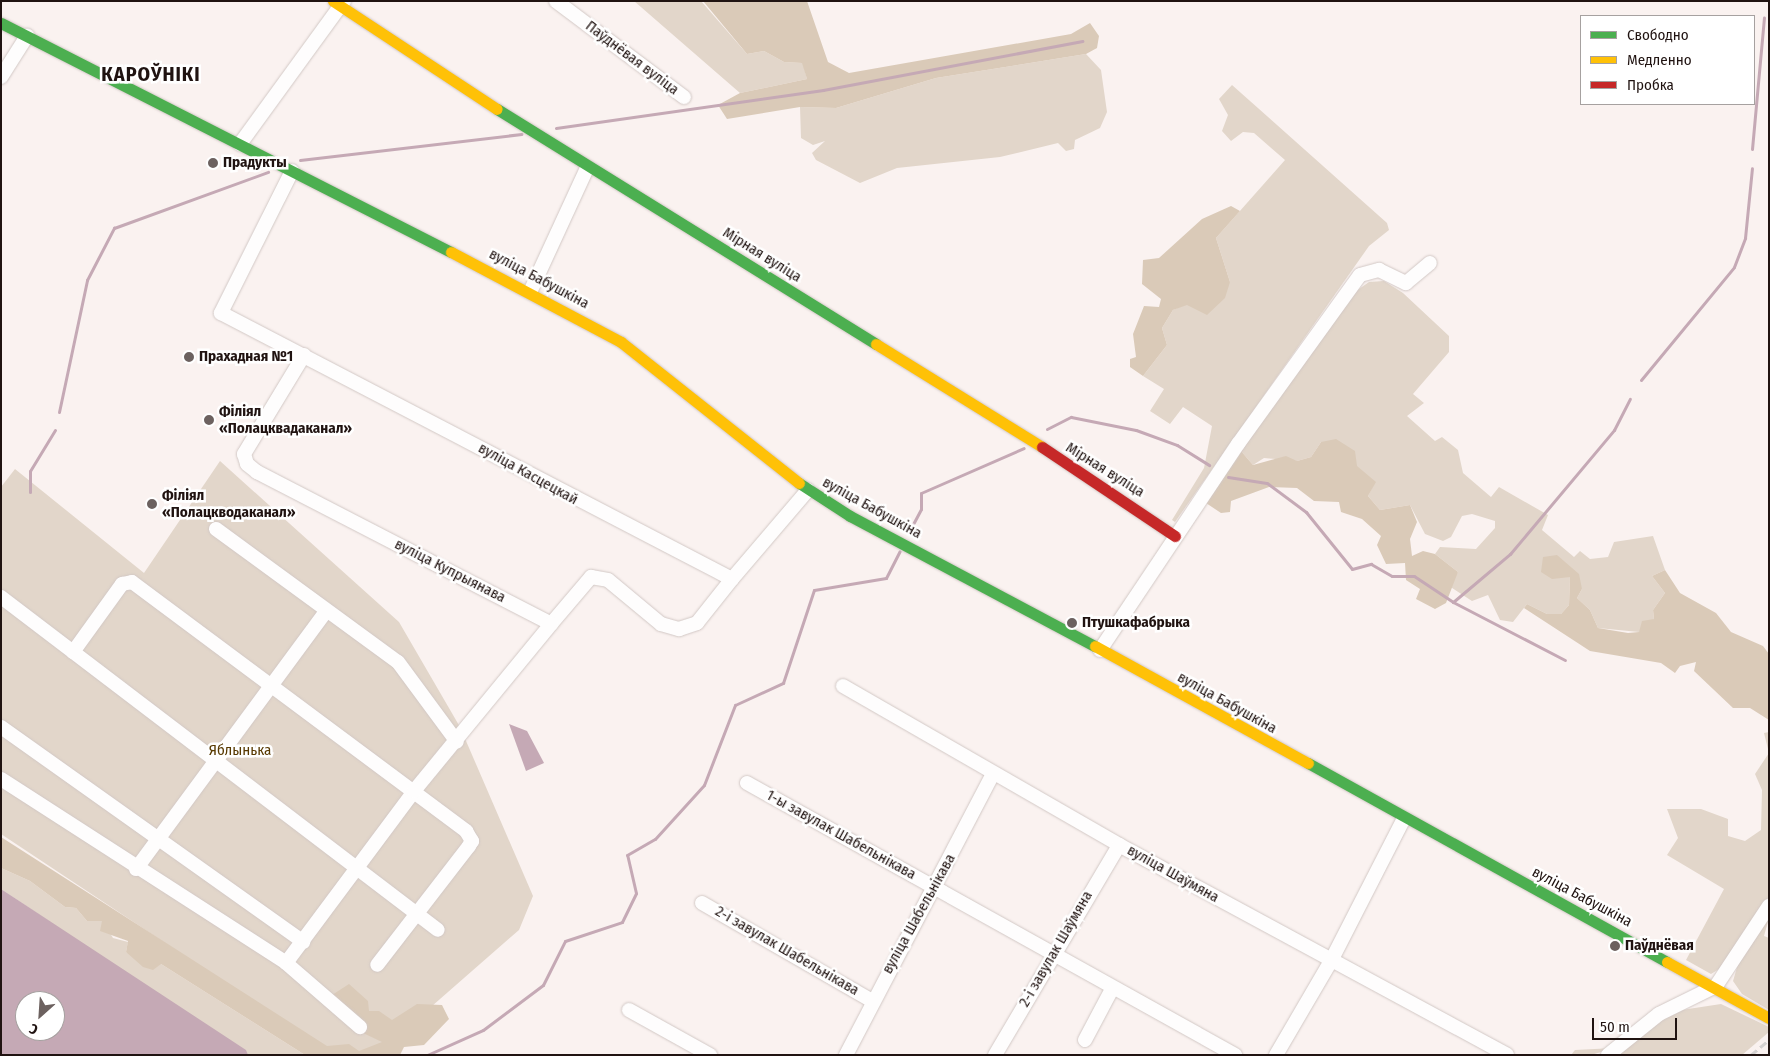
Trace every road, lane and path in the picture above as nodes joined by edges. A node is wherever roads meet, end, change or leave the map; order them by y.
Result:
1 (556, 1) edge
2 (339, 3) edge
3 (1, 24) edge
4 (27, 36) junction
5 (1, 77) edge
6 (684, 97) dead end
7 (240, 144) junction
8 (587, 168) junction
9 (292, 171) junction
10 (1430, 263) dead end
11 (531, 290) junction
12 (304, 355) junction
13 (808, 490) junction
14 (216, 529) dead end
15 (1175, 536) junction
16 (732, 579) junction
17 (1, 597) edge
18 (325, 612) junction
19 (551, 624) junction
20 (1100, 650) junction
21 (73, 652) junction
22 (269, 684) junction
23 (843, 686) dead end
24 (1, 727) edge
25 (457, 742) junction
26 (216, 762) junction
27 (993, 774) junction
28 (1, 779) edge
29 (747, 783) dead end
30 (414, 791) junction
31 (1403, 820) junction
32 (159, 839) junction
33 (1119, 845) junction
34 (357, 868) junction
35 (136, 869) junction
36 (934, 888) junction
37 (702, 903) dead end
38 (1769, 906) edge
39 (416, 916) junction
40 (438, 930) dead end
41 (303, 942) junction
42 (1051, 954) junction
43 (1331, 961) junction
44 (286, 963) junction
45 (377, 964) dead end
46 (1716, 986) junction
47 (1112, 990) junction
48 (871, 1000) junction
49 (629, 1010) dead end
50 (1769, 1018) edge
51 (360, 1027) dead end
52 (1085, 1040) dead end
53 (710, 1055) edge
54 (846, 1055) edge
55 (995, 1055) edge
56 (1235, 1055) edge
57 (1276, 1055) edge
58 (1507, 1055) edge
59 (1608, 1055) edge

1 - 6 street, Паўднёвая вуліца
2 - 7 street
2 - 8 street, Мірная вуліца
3 - 4 street, вуліца Бабушкіна
4 - 5 street
4 - 7 street, вуліца Бабушкіна
7 - 9 street, вуліца Бабушкіна
8 - 11 street
8 - 15 street, Мірная вуліца
9 - 11 street, вуліца Бабушкіна
9 - 12 street, вуліца Касцецкай
10 - 15 street
11 - 13 street, вуліца Бабушкіна
12 - 16 street, вуліца Касцецкай
12 - 19 street, вуліца Купрыянава
13 - 16 street
13 - 20 street, вуліца Бабушкіна
14 - 18 street
15 - 20 street
16 - 19 street
17 - 21 street
18 - 22 street
18 - 25 street
19 - 25 street
20 - 31 street, вуліца Бабушкіна
21 - 22 street
21 - 26 street
22 - 26 street
22 - 30 street
23 - 27 street, вуліца Шаўмяна
24 - 32 street
25 - 30 street
26 - 32 street
26 - 34 street
27 - 33 street, вуліца Шаўмяна
27 - 36 street, вуліца Шабельнікава
28 - 35 street
29 - 36 street, 1-ы завулак Шабельнікава
30 - 34 street
30 - 39 street
31 - 43 street
31 - 46 street, вуліца Бабушкіна
32 - 35 street
32 - 41 street
33 - 42 street, 2-і завулак Шаўмяна
33 - 43 street, вуліца Шаўмяна
34 - 39 street
34 - 41 street
35 - 44 street
36 - 42 street, 1-ы завулак Шабельнікава
36 - 48 street, вуліца Шабельнікава
37 - 48 street, 2-і завулак Шабельнікава
38 - 46 street
39 - 40 street
39 - 45 street
41 - 44 street
42 - 47 street, 1-ы завулак Шабельнікава
42 - 55 street, 2-і завулак Шаўмяна
43 - 57 street
43 - 58 street, вуліца Шаўмяна
44 - 51 street
46 - 50 street, вуліца Бабушкіна
46 - 59 street
47 - 52 street
47 - 56 street, 1-ы завулак Шабельнікава
48 - 54 street, вуліца Шабельнікава
49 - 53 street

